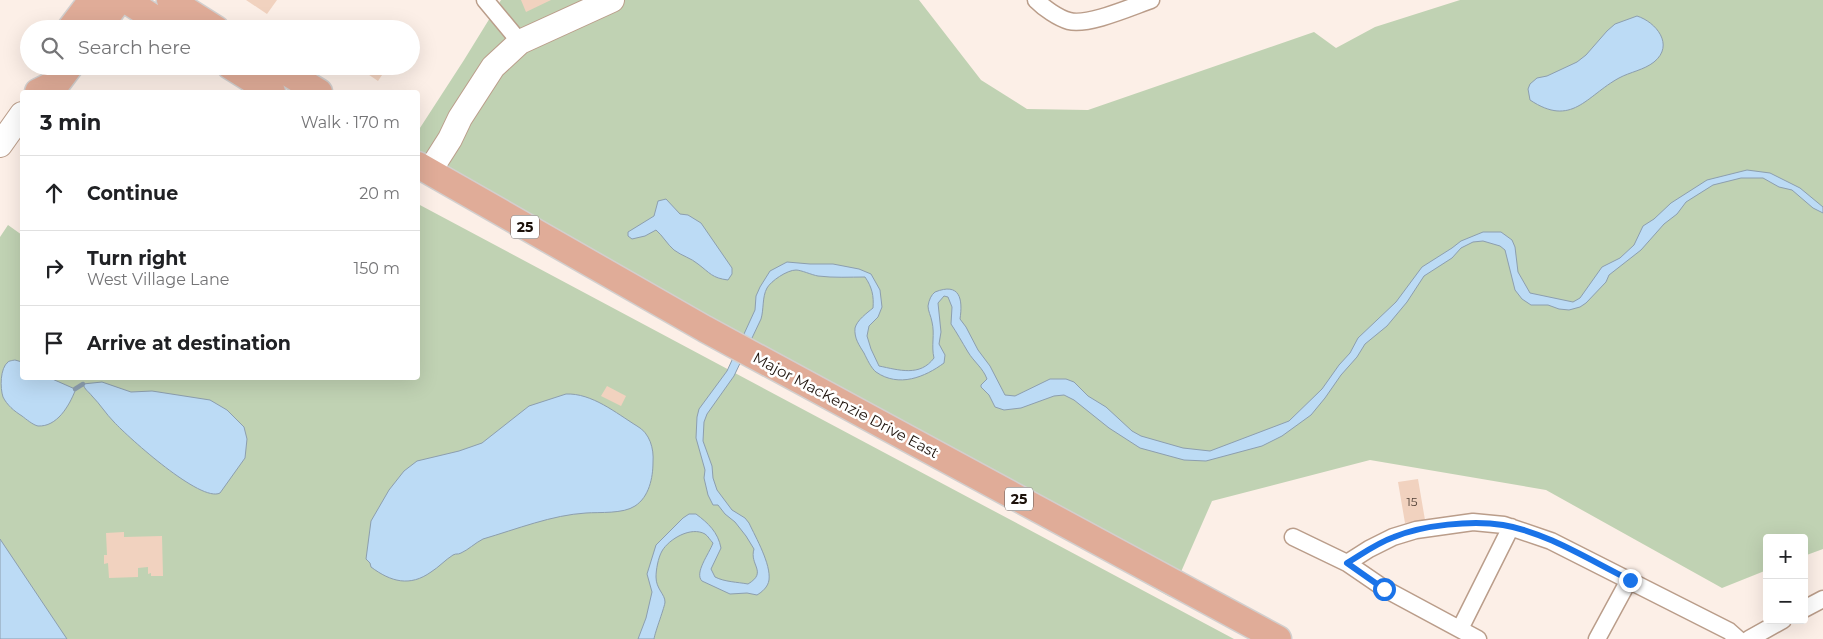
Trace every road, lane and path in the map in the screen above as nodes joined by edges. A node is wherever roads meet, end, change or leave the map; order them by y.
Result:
1 (92, 0) edge
2 (119, 0) edge
3 (126, 0) edge
4 (170, 0) edge
5 (485, 0) edge
6 (1036, 0) edge
7 (1151, 0) edge
8 (608, 1) edge
9 (77, 20) edge
10 (105, 20) edge
11 (157, 20) edge
12 (202, 20) edge
13 (520, 42) junction
14 (40, 75) edge
15 (63, 75) edge
16 (245, 75) edge
17 (291, 75) edge
18 (38, 90) edge
19 (42, 90) edge
20 (269, 90) edge
21 (315, 90) edge
22 (20, 117) edge
23 (0, 145) edge
24 (423, 168) edge
25 (1511, 527) junction
26 (1293, 537) dead end
27 (1347, 563) junction
28 (1630, 580) junction
29 (1823, 599) edge
30 (1808, 607) edge
31 (1776, 624) edge
32 (1460, 629) junction
33 (1278, 639) edge
34 (1478, 639) edge
35 (1597, 639) edge
36 (1738, 639) edge
37 (1749, 639) edge

1 - 9 main road
2 - 10 main road
3 - 11 main road
4 - 12 main road
5 - 13 street
6 - 7 street
8 - 13 street
13 - 24 street
14 - 18 main road
15 - 19 main road
16 - 20 main road
17 - 21 main road
22 - 23 street
24 - 33 main road, Major MacKenzie Drive East / 25
25 - 27 street
25 - 28 street
25 - 32 street
26 - 27 street
27 - 32 street
28 - 35 street
28 - 36 street
29 - 30 street
31 - 37 street
32 - 34 street

